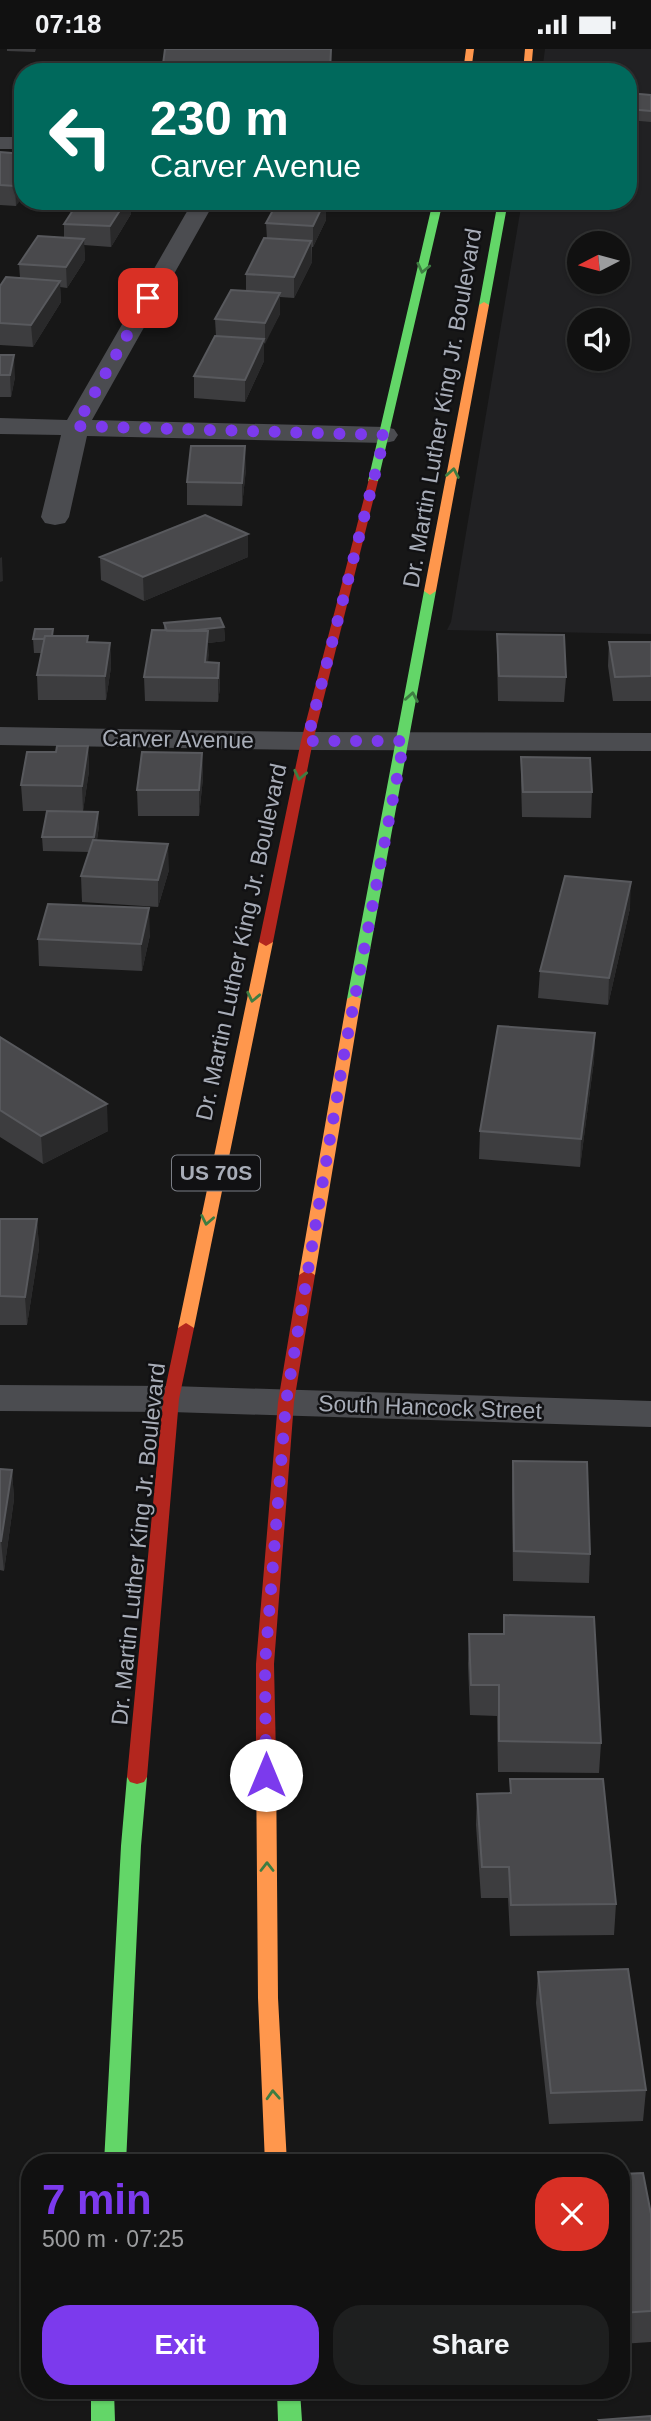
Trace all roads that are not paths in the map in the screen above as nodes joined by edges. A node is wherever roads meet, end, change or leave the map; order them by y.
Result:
1 (199, 210) edge
2 (436, 210) edge
3 (501, 210) edge
4 (0, 426) edge
5 (76, 426) junction
6 (385, 435) junction
7 (55, 517) dead end
8 (0, 736) edge
9 (307, 741) junction
10 (404, 741) junction
11 (651, 742) edge
12 (0, 1398) edge
13 (171, 1399) junction
14 (286, 1402) junction
15 (651, 1414) edge
16 (115, 2154) edge
17 (276, 2154) edge
18 (103, 2399) edge
19 (289, 2399) edge
20 (103, 2421) edge
21 (290, 2421) edge

1 - 5 street
2 -> 6 main road, Dr. Martin Luther King Jr. Boulevard / US 70S
10 -> 3 main road, Dr. Martin Luther King Jr. Boulevard
4 - 5 street
5 - 6 street
5 - 7 street
6 - 9 main road, Dr. Martin Luther King Jr. Boulevard / US 70S
8 - 9 street, Carver Avenue
9 - 10 street, Carver Avenue
9 -> 13 main road, Dr. Martin Luther King Jr. Boulevard / US 70S
10 - 11 street, Carver Avenue
10 - 14 main road, Dr. Martin Luther King Jr. Boulevard
12 - 13 street, South Hancock Street
13 - 14 street, South Hancock Street
13 - 16 main road, Dr. Martin Luther King Jr. Boulevard / US 70S
14 - 15 street, South Hancock Street
17 -> 14 main road, Dr. Martin Luther King Jr. Boulevard
18 - 20 main road
19 - 21 main road

